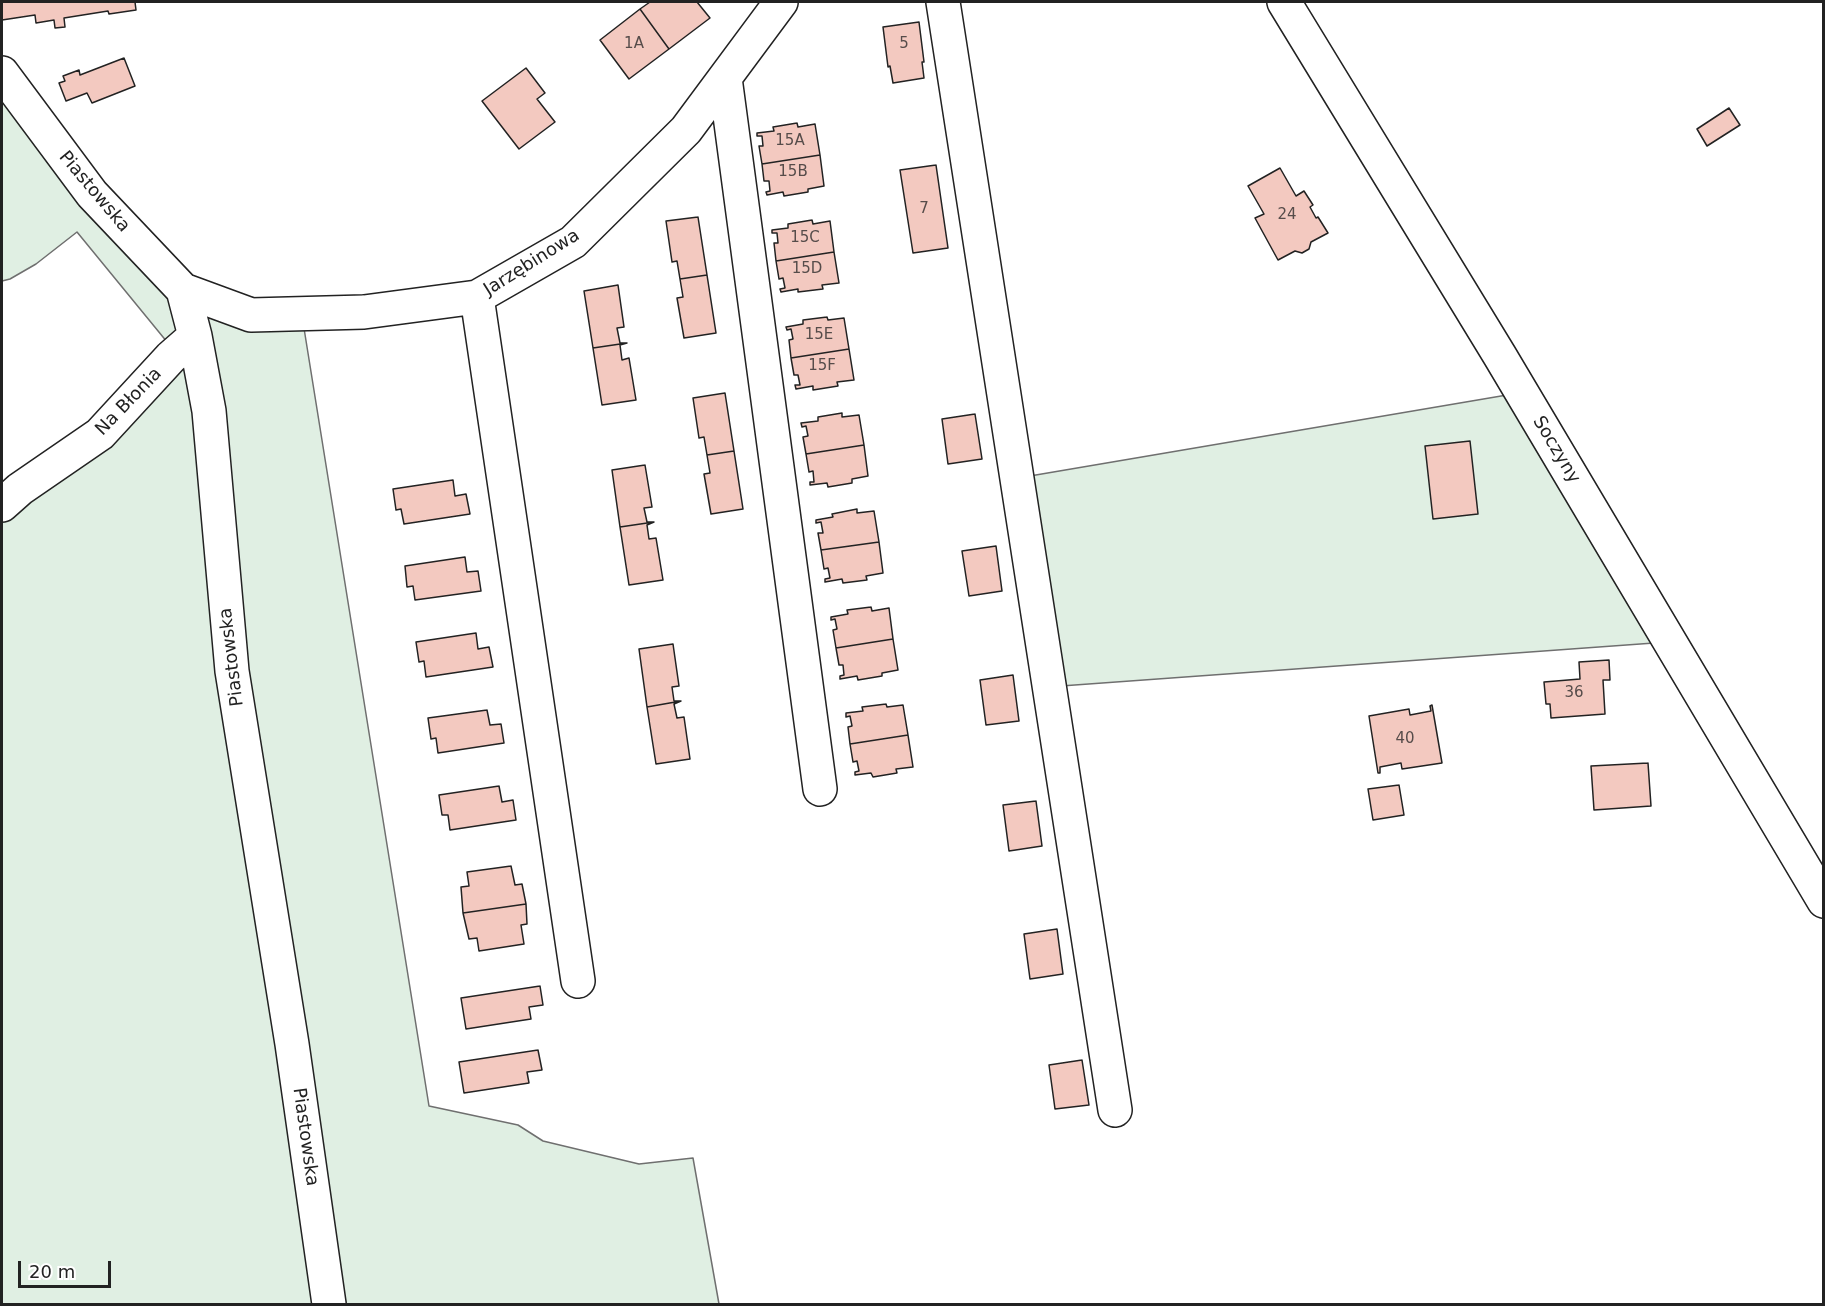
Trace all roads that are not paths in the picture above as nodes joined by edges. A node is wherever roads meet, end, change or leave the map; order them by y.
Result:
1 (943, 2) edge
2 (1284, 2) edge
3 (772, 5) edge
4 (2, 73) edge
5 (725, 78) junction
6 (183, 290) junction
7 (477, 297) junction
8 (195, 336) junction
9 (2, 505) edge
10 (820, 789) dead end
11 (1824, 901) edge
12 (578, 981) dead end
13 (1114, 1110) dead end
14 (329, 1305) edge

1 - 13 street
2 - 11 street, Soczyny
3 - 5 street, Jarzębinowa
4 - 6 street, Piastowska
5 - 7 street, Jarzębinowa
5 - 10 street
6 - 7 street, Jarzębinowa
6 - 8 street, Piastowska
7 - 12 street
8 - 9 street, Na Błonia
8 - 14 street, Piastowska

